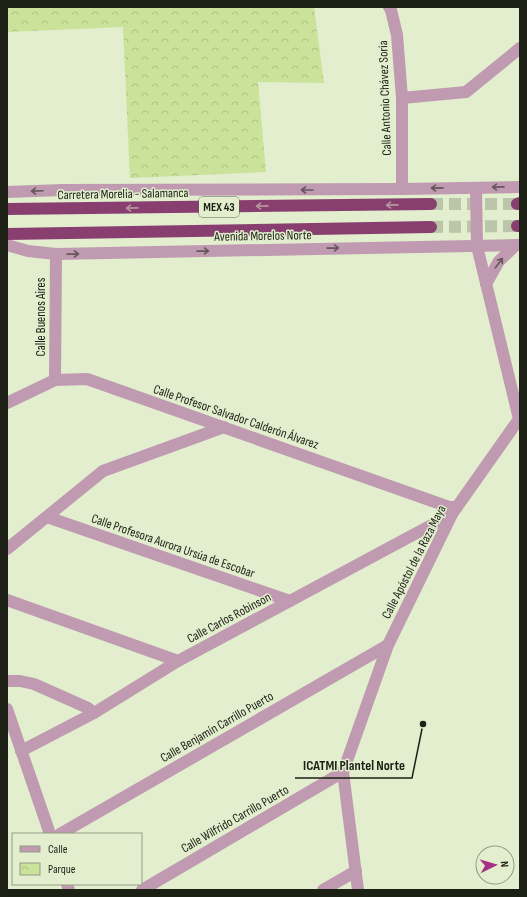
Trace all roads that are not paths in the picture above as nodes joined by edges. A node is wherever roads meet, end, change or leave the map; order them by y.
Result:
1 (389, 7) edge
2 (520, 48) edge
3 (402, 98) junction
4 (520, 187) edge
5 (476, 188) junction
6 (402, 189) junction
7 (7, 192) edge
8 (431, 204) tunnel mouth
9 (7, 209) edge
10 (431, 228) tunnel mouth
11 (7, 234) edge
12 (7, 245) edge
13 (518, 245) edge
14 (477, 246) junction
15 (56, 254) junction
16 (486, 284) junction
17 (55, 380) junction
18 (7, 403) edge
19 (519, 419) edge
20 (224, 427) junction
21 (454, 511) junction
22 (47, 517) junction
23 (7, 549) edge
24 (7, 600) edge
25 (290, 601) junction
26 (388, 645) junction
27 (178, 661) junction
28 (7, 681) edge
29 (7, 709) edge
30 (94, 713) junction
31 (21, 751) junction
32 (343, 772) junction
33 (50, 833) edge
34 (62, 833) edge
35 (356, 871) junction
36 (142, 890) edge
37 (323, 890) edge
38 (358, 890) edge

1 - 3 street, Calle Antonio Chávez Soria
2 - 3 street
3 - 6 street, Calle Antonio Chávez Soria
4 -> 5 street
5 -> 6 street
5 - 14 street, Calle Apóstol de la Raza Maya
6 -> 7 street
8 -> 9 highway, Carretera Morelia - Salamanca / MEX 43
10 - 11 highway, MEX 43
12 - 15 street, Avenida Morelos Norte
13 - 14 street, Avenida Morelos Norte
16 -> 13 street
15 -> 14 street, Avenida Morelos Norte
14 - 16 street, Calle Apóstol de la Raza Maya
15 - 17 street, Calle Buenos Aires
16 - 19 street, Calle Apóstol de la Raza Maya
17 - 18 street, Calle Profesor Salvador Calderón Álvarez
17 - 20 street, Calle Profesor Salvador Calderón Álvarez
19 - 21 street, Calle Apóstol de la Raza Maya
20 - 21 street, Calle Profesor Salvador Calderón Álvarez
20 - 22 street
21 - 25 street, Calle Carlos Robinson
21 - 26 street, Calle Apóstol de la Raza Maya
22 - 23 street
22 - 25 street, Calle Profesora Aurora Ursúa de Escobar
24 - 27 street
25 - 27 street, Calle Carlos Robinson
26 - 32 street, Calle Apóstol de la Raza Maya
26 - 34 street, Calle Benjamín Carrillo Puerto
27 - 30 street, Calle Carlos Robinson
28 - 30 street
29 - 31 street
30 - 31 street, Calle Carlos Robinson
31 - 33 street
32 - 35 street, Calle Apóstol de la Raza Maya
32 - 36 street, Calle Wilfrido Carrillo Puerto
35 - 37 street
35 - 38 street, Calle Apóstol de la Raza Maya

